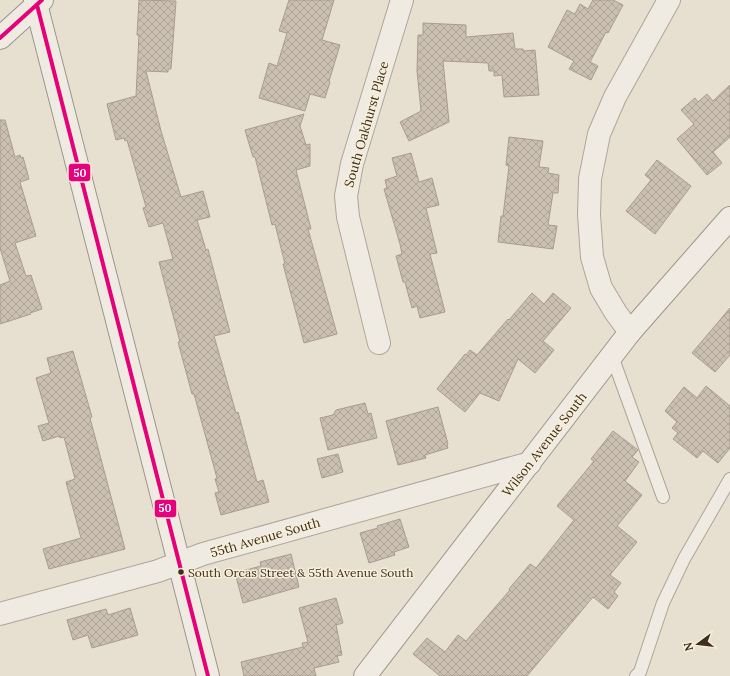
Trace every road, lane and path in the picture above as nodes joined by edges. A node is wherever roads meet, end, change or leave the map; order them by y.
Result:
1 (402, 0) edge
2 (669, 0) edge
3 (38, 2) edge
4 (0, 38) edge
5 (730, 218) edge
6 (630, 332) junction
7 (379, 343) dead end
8 (612, 356) junction
9 (530, 463) junction
10 (730, 479) edge
11 (663, 497) dead end
12 (179, 564) junction
13 (0, 614) edge
14 (208, 676) edge
15 (365, 676) edge
16 (636, 676) edge

1 - 7 street, South Oakhurst Place
2 - 6 street
3 - 4 street
3 - 12 street
5 - 6 street, Wilson Avenue South
6 - 8 street, Wilson Avenue South
8 - 9 street, Wilson Avenue South
8 - 11 lane
9 - 12 street, 55th Avenue South
9 - 15 street, Wilson Avenue South
10 - 16 lane
12 - 13 street, 55th Avenue South
12 - 14 street

